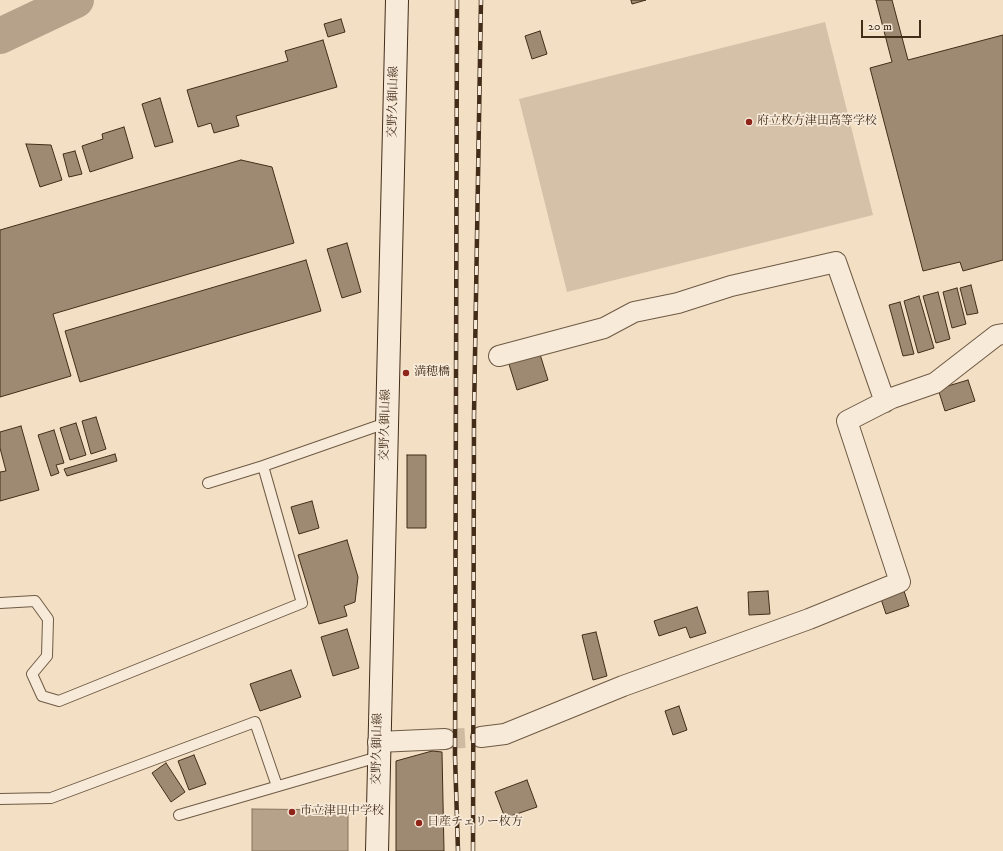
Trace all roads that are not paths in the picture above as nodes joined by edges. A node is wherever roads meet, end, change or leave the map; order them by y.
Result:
1 (397, 0) edge
2 (1003, 334) edge
3 (499, 356) dead end
4 (885, 402) junction
5 (386, 423) junction
6 (263, 466) junction
7 (208, 483) dead end
8 (0, 603) edge
9 (481, 737) tunnel mouth
10 (444, 738) tunnel mouth
11 (378, 749) junction
12 (277, 786) junction
13 (0, 799) edge
14 (179, 815) dead end
15 (377, 851) edge

1 - 5 main road, 交野久御山線
2 - 4 street
3 - 4 street
4 - 9 street
5 - 6 lane
5 - 11 main road, 交野久御山線
6 - 7 lane
6 - 8 lane
10 - 11 street
11 - 12 lane
11 - 15 main road, 交野久御山線
12 - 13 lane
12 - 14 lane

